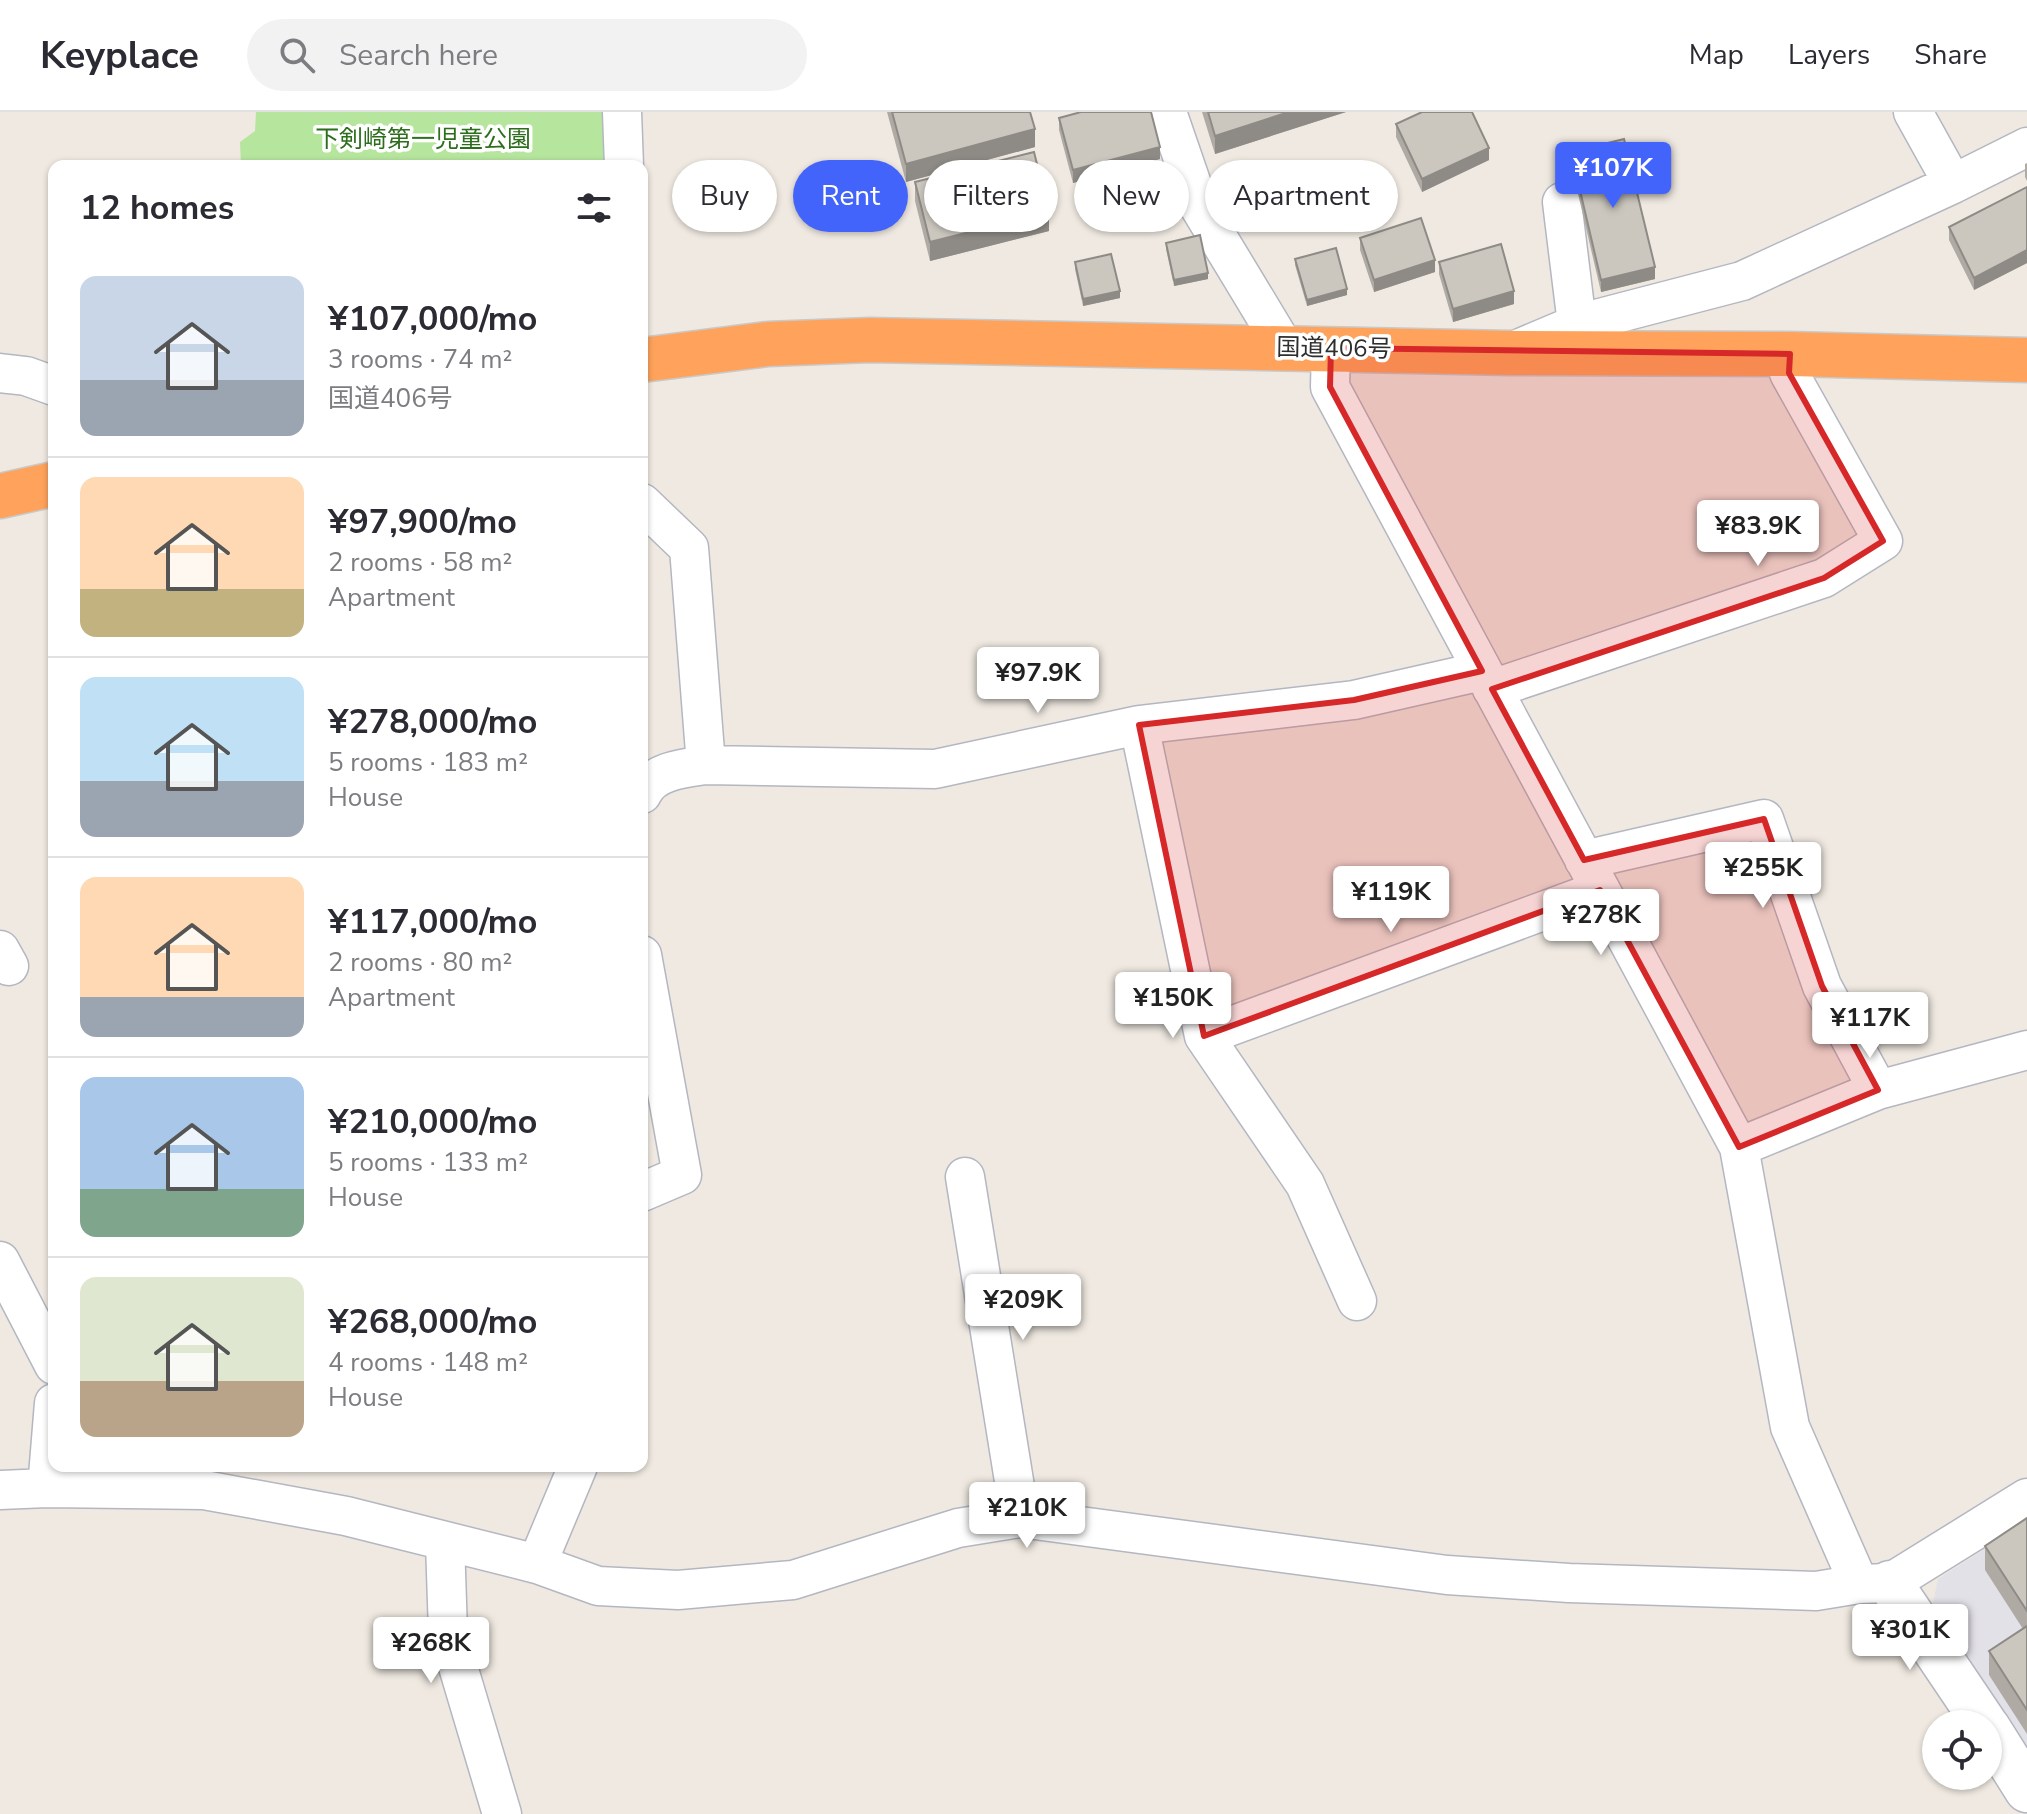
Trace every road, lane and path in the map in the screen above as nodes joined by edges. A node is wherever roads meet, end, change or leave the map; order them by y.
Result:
1 (622, 112) edge
2 (1167, 112) edge
3 (1913, 112) edge
4 (2027, 147) edge
5 (624, 160) edge
6 (1953, 184) junction
7 (1562, 202) dead end
8 (1577, 324) junction
9 (1284, 347) junction
10 (1331, 348) junction
11 (1510, 353) junction
12 (1790, 354) junction
13 (648, 359) edge
14 (2027, 360) edge
15 (0, 373) edge
16 (48, 384) edge
17 (48, 485) edge
18 (0, 496) edge
19 (648, 509) edge
20 (1487, 680) junction
21 (1139, 725) junction
22 (706, 765) junction
23 (648, 784) edge
24 (1592, 875) junction
25 (648, 988) edge
26 (1204, 1036) junction
27 (2027, 1050) edge
28 (1878, 1090) junction
29 (1739, 1147) junction
30 (965, 1177) dead end
31 (648, 1189) edge
32 (0, 1261) edge
33 (1357, 1301) dead end
34 (48, 1353) edge
35 (48, 1472) edge
36 (575, 1472) edge
37 (165, 1478) edge
38 (47, 1488) junction
39 (0, 1490) edge
40 (2027, 1498) edge
41 (1020, 1518) junction
42 (445, 1542) junction
43 (537, 1564) junction
44 (1875, 1584) junction
45 (1974, 1710) edge
46 (2002, 1750) edge
47 (2027, 1790) edge
48 (502, 1814) edge

1 - 5 street
2 - 9 street
3 - 6 street
4 - 6 street
6 - 8 street
7 - 8 street
8 - 11 street
9 - 10 highway, 国道406号
9 - 13 highway, 国道406号
10 - 11 highway, 国道406号
10 - 20 street
11 - 12 highway, 国道406号
12 - 14 highway, 国道406号
12 - 20 street
15 - 16 street
17 - 18 highway
19 - 22 street
20 - 21 street
20 - 24 street
21 - 22 street
21 - 26 street
22 - 23 street
24 - 26 street
24 - 28 street
24 - 29 street
25 - 31 street
26 - 33 street
27 - 28 street
28 - 29 street
29 - 44 street
30 - 41 street
32 - 34 street
35 - 38 street
36 - 43 street
37 - 38 street
37 - 42 street
38 - 39 street
40 - 44 street
41 - 43 street
41 - 44 street
42 - 43 street
42 - 48 street
44 - 45 street
46 - 47 street

